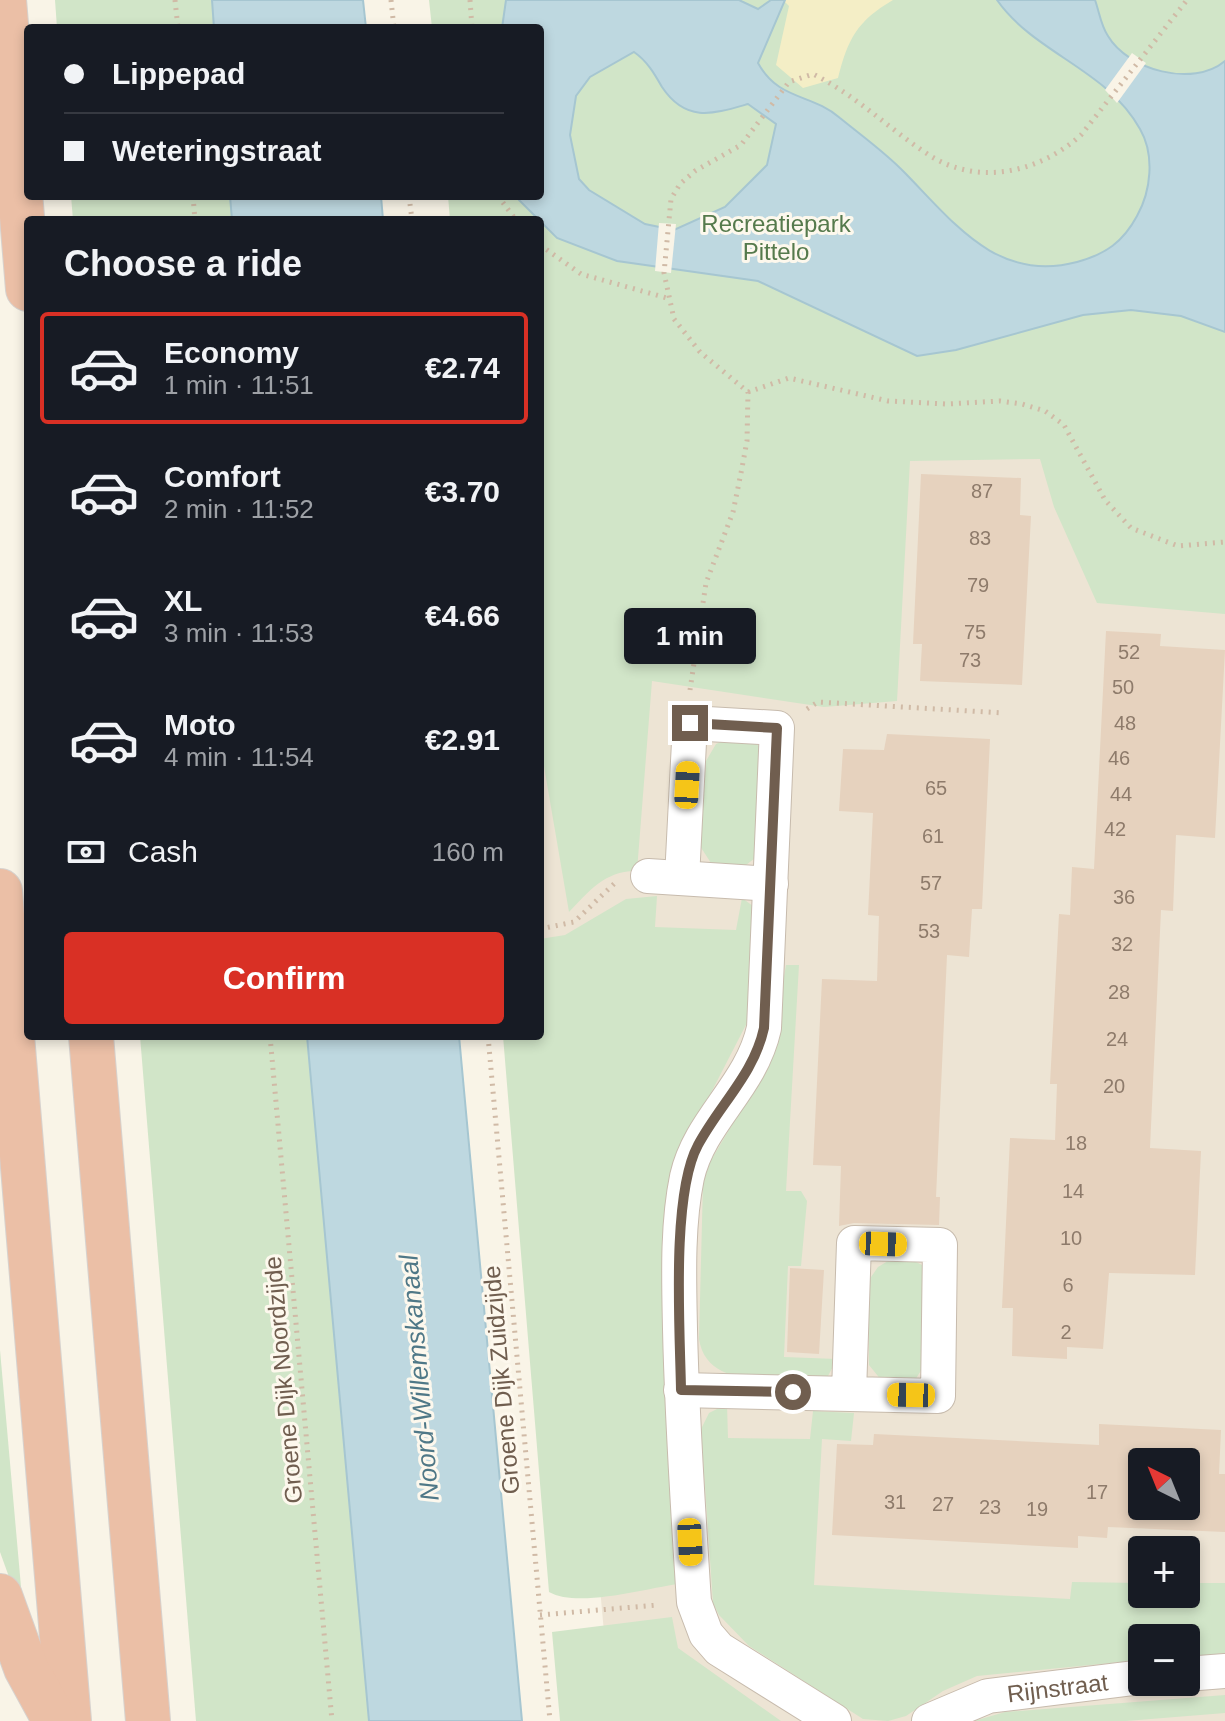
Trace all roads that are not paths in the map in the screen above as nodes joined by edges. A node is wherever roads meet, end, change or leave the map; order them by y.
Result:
1 (4, 0) edge
2 (24, 241) edge
3 (648, 876) road end
4 (682, 878) junction
5 (771, 884) junction
6 (0, 891) edge
7 (91, 1040) edge
8 (681, 1390) junction
9 (849, 1393) junction
10 (0, 1596) edge
11 (1225, 1671) edge
12 (1200, 1673) edge
13 (1128, 1679) edge
14 (55, 1721) edge
15 (69, 1721) edge
16 (148, 1721) edge
17 (834, 1721) edge
18 (929, 1721) edge

1 - 2 highway
3 - 4 street
4 - 5 street
4 - 5 street
5 - 8 street
6 - 15 highway
7 - 16 highway
8 - 9 street
8 - 17 street
9 - 9 street
10 - 14 highway
11 - 12 street
13 - 18 street, Rijnstraat

